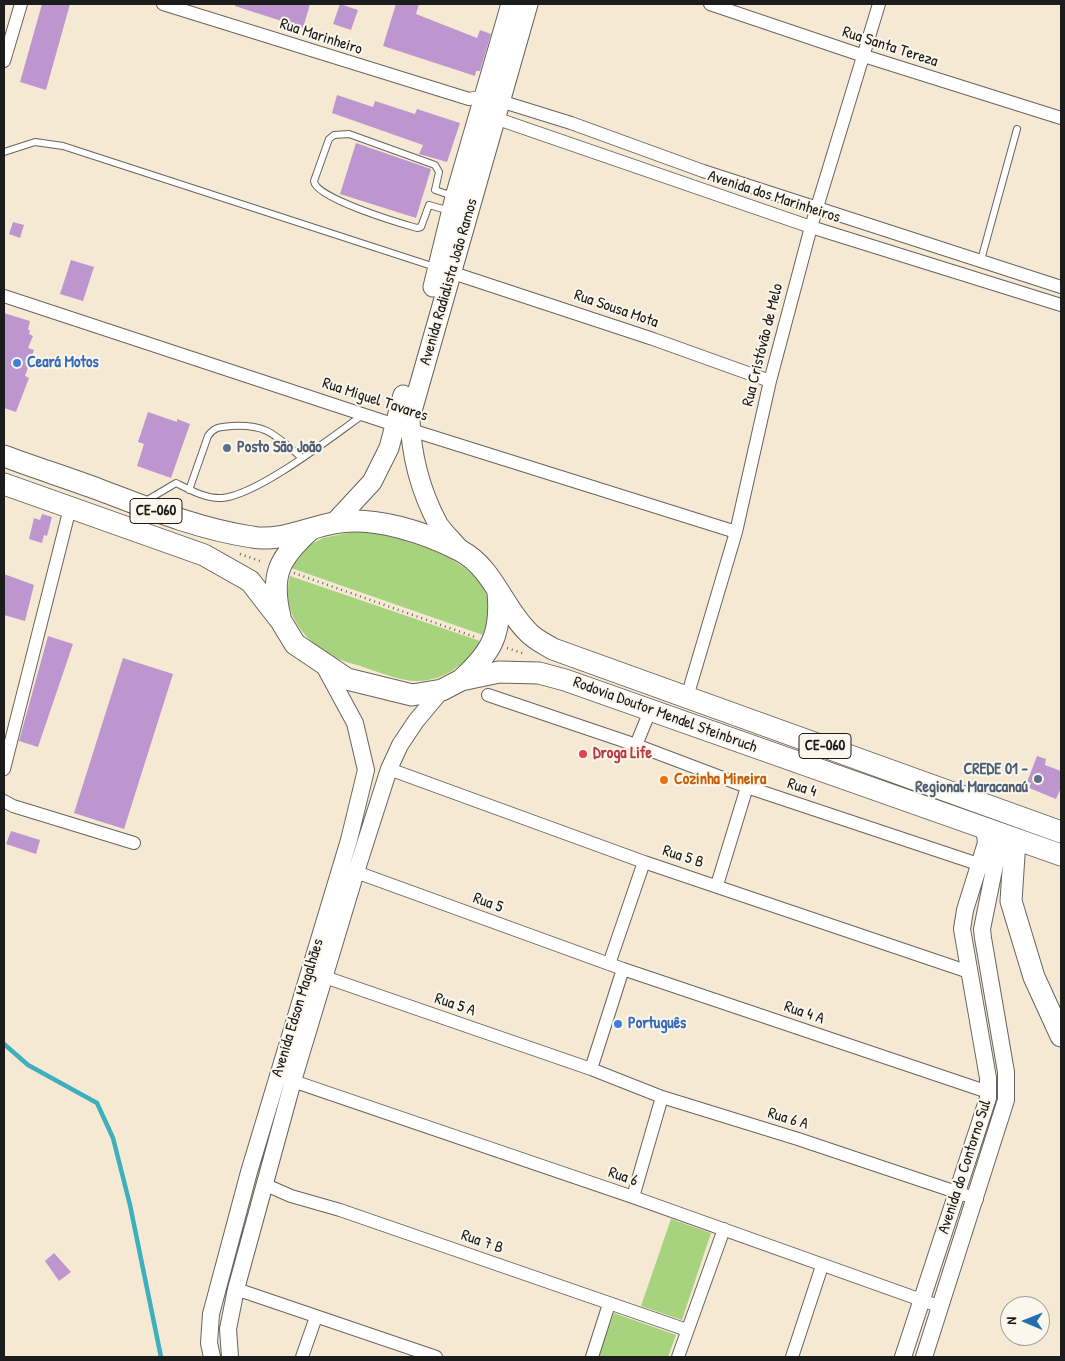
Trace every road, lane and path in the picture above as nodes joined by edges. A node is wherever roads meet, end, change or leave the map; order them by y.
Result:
1 (21, 4) edge
2 (163, 4) edge
3 (511, 4) edge
4 (528, 4) edge
5 (710, 4) edge
6 (879, 4) edge
7 (864, 56) junction
8 (4, 61) edge
9 (486, 105) junction
10 (1061, 118) edge
11 (571, 123) junction
12 (1017, 129) dead end
13 (565, 143) junction
14 (4, 152) edge
15 (704, 171) junction
16 (699, 189) junction
17 (453, 204) junction
18 (818, 207) junction
19 (811, 226) junction
20 (943, 248) junction
21 (981, 260) junction
22 (938, 267) junction
23 (444, 270) junction
24 (1061, 287) edge
25 (4, 296) edge
26 (1061, 305) edge
27 (770, 381) junction
28 (364, 414) junction
29 (403, 427) junction
30 (4, 456) edge
31 (302, 458) junction
32 (4, 484) edge
33 (189, 490) junction
34 (139, 505) junction
35 (70, 508) junction
36 (334, 523) junction
37 (312, 529) junction
38 (736, 532) junction
39 (462, 552) junction
40 (498, 593) junction
41 (281, 621) junction
42 (323, 664) junction
43 (452, 685) junction
44 (488, 695) dead end
45 (687, 696) junction
46 (650, 711) junction
47 (636, 746) junction
48 (4, 769) edge
49 (389, 769) junction
50 (747, 787) junction
51 (4, 801) edge
52 (992, 806) junction
53 (1061, 821) edge
54 (981, 827) junction
55 (1061, 832) edge
56 (1012, 838) junction
57 (134, 843) dead end
58 (1061, 855) edge
59 (644, 862) junction
60 (987, 867) junction
61 (356, 872) junction
62 (717, 885) junction
63 (609, 964) junction
64 (623, 969) junction
65 (309, 972) junction
66 (968, 972) junction
67 (326, 977) junction
68 (1061, 1036) edge
69 (591, 1069) junction
70 (293, 1081) junction
71 (988, 1092) junction
72 (662, 1097) junction
73 (249, 1172) junction
74 (266, 1185) junction
75 (957, 1191) junction
76 (632, 1197) junction
77 (976, 1199) junction
78 (724, 1229) junction
79 (822, 1266) junction
80 (236, 1289) junction
81 (923, 1300) junction
82 (609, 1304) junction
83 (941, 1308) junction
84 (316, 1317) junction
85 (687, 1330) junction
86 (212, 1357) edge
87 (230, 1357) edge
88 (302, 1357) edge
89 (436, 1357) edge
90 (592, 1357) edge
91 (678, 1357) edge
92 (792, 1357) edge
93 (903, 1357) edge
94 (924, 1357) edge

1 - 8 street
2 - 9 street, Rua Marinheiro
3 - 9 main road, Avenida Radialista João Ramos
4 - 9 main road, Avenida Radialista João Ramos
5 - 7 street, Rua Santa Tereza
6 - 7 street, Rua Cristóvão de Melo
7 - 10 street, Rua Santa Tereza
7 - 18 street, Rua Cristóvão de Melo
9 - 11 street, Avenida dos Marinheiros
9 - 13 street, Avenida dos Marinheiros
9 - 17 main road, Avenida Radialista João Ramos
9 - 23 main road, Avenida Radialista João Ramos
11 - 13 street
11 - 15 street, Avenida dos Marinheiros
12 - 21 lane
13 - 16 street, Avenida dos Marinheiros
14 - 23 lane
15 - 16 street
15 - 18 street, Avenida dos Marinheiros
16 - 19 street, Avenida dos Marinheiros
17 - 17 lane
17 - 23 main road, Avenida Radialista João Ramos
18 - 19 street, Rua Cristóvão de Melo
18 - 20 street, Avenida dos Marinheiros
19 - 22 street, Avenida dos Marinheiros
19 - 27 street, Rua Cristóvão de Melo
20 - 21 street, Avenida dos Marinheiros
20 - 22 street
21 - 24 street, Avenida dos Marinheiros
22 - 26 street, Avenida dos Marinheiros
23 - 27 street, Rua Sousa Mota
23 - 29 main road, Avenida Radialista João Ramos
25 - 28 street, Rua Miguel Tavares
27 - 38 street, Rua Cristóvão de Melo
28 - 29 street, Rua Miguel Tavares
28 - 31 lane
29 - 36 main road, Avenida Radialista João Ramos
29 - 38 street, Rua Miguel Tavares
29 - 39 main road, Avenida Radialista João Ramos
30 - 34 highway, CE-060
31 - 33 lane
31 - 33 lane
32 - 35 highway, CE-060
33 - 34 lane
34 - 37 highway, CE-060
35 - 41 highway, CE-060
35 - 48 street
36 - 37 highway, Rodovia Doutor Mendel Steinbruch / CE-060
36 - 39 highway, Rodovia Doutor Mendel Steinbruch / CE-060
37 - 41 highway
38 - 45 street, Rua Cristóvão de Melo
39 - 40 highway, Rodovia Doutor Mendel Steinbruch / CE-060
40 - 43 highway
40 - 45 highway, Rodovia Doutor Mendel Steinbruch / CE-060
41 - 42 highway, Rodovia Doutor Mendel Steinbruch / CE-060
42 - 43 highway, Rodovia Doutor Mendel Steinbruch / CE-060
42 - 65 street, Avenida Edson Magalhães
43 - 46 highway, Rodovia Doutor Mendel Steinbruch / CE-060
43 - 49 street, Avenida Edson Magalhães
44 - 47 street, Rua 4
45 - 52 highway, Rodovia Doutor Mendel Steinbruch / CE-060
46 - 47 street
46 - 54 highway, Rodovia Doutor Mendel Steinbruch / CE-060
47 - 50 street, Rua 4
49 - 59 street, Rua 5 B
49 - 61 street, Avenida Edson Magalhães
50 - 60 street, Rua 4
50 - 62 street
51 - 57 street
52 - 53 street
52 - 55 highway, Rodovia Doutor Mendel Steinbruch / CE-060
54 - 56 highway, Rodovia Doutor Mendel Steinbruch / CE-060
54 - 60 street, Avenida do Contorno Sul
56 - 58 highway, Rodovia Doutor Mendel Steinbruch / CE-060
56 - 60 street, Avenida do Contorno Sul
56 - 68 highway
59 - 62 street, Rua 5 B
59 - 63 street
60 - 66 street, Avenida do Contorno Sul
60 - 77 street, Avenida do Contorno Sul
61 - 63 street, Rua 5
61 - 67 street, Avenida Edson Magalhães
62 - 66 street, Rua 5 B
63 - 64 street, Rua 4 A
64 - 69 street
64 - 71 street, Rua 4 A
65 - 67 street, Rua 5 A
65 - 73 street, Avenida Edson Magalhães
66 - 71 street, Avenida do Contorno Sul
67 - 69 street, Rua 5 A
67 - 70 street, Avenida Edson Magalhães
69 - 72 street, Rua 6 A
70 - 74 street, Avenida Edson Magalhães
70 - 76 street, Rua 6
71 - 75 street, Avenida do Contorno Sul
72 - 75 street, Rua 6 A
72 - 76 street
73 - 74 street
73 - 86 street, Avenida Edson Magalhães
74 - 80 street, Avenida Edson Magalhães
74 - 82 street, Rua 7 B
75 - 77 street, Rua 6 A
75 - 81 street, Avenida do Contorno Sul
76 - 78 street, Rua 6
77 - 83 street, Avenida do Contorno Sul
78 - 79 street, Rua 6
78 - 85 street
79 - 81 street, Rua 6
79 - 92 street
80 - 84 street
80 - 87 street, Avenida Edson Magalhães
81 - 83 street, Rua 6
81 - 93 street, Avenida do Contorno Sul
82 - 85 street, Rua 7 B
82 - 90 street
83 - 94 street, Avenida do Contorno Sul
84 - 88 street
84 - 89 street
85 - 91 street

